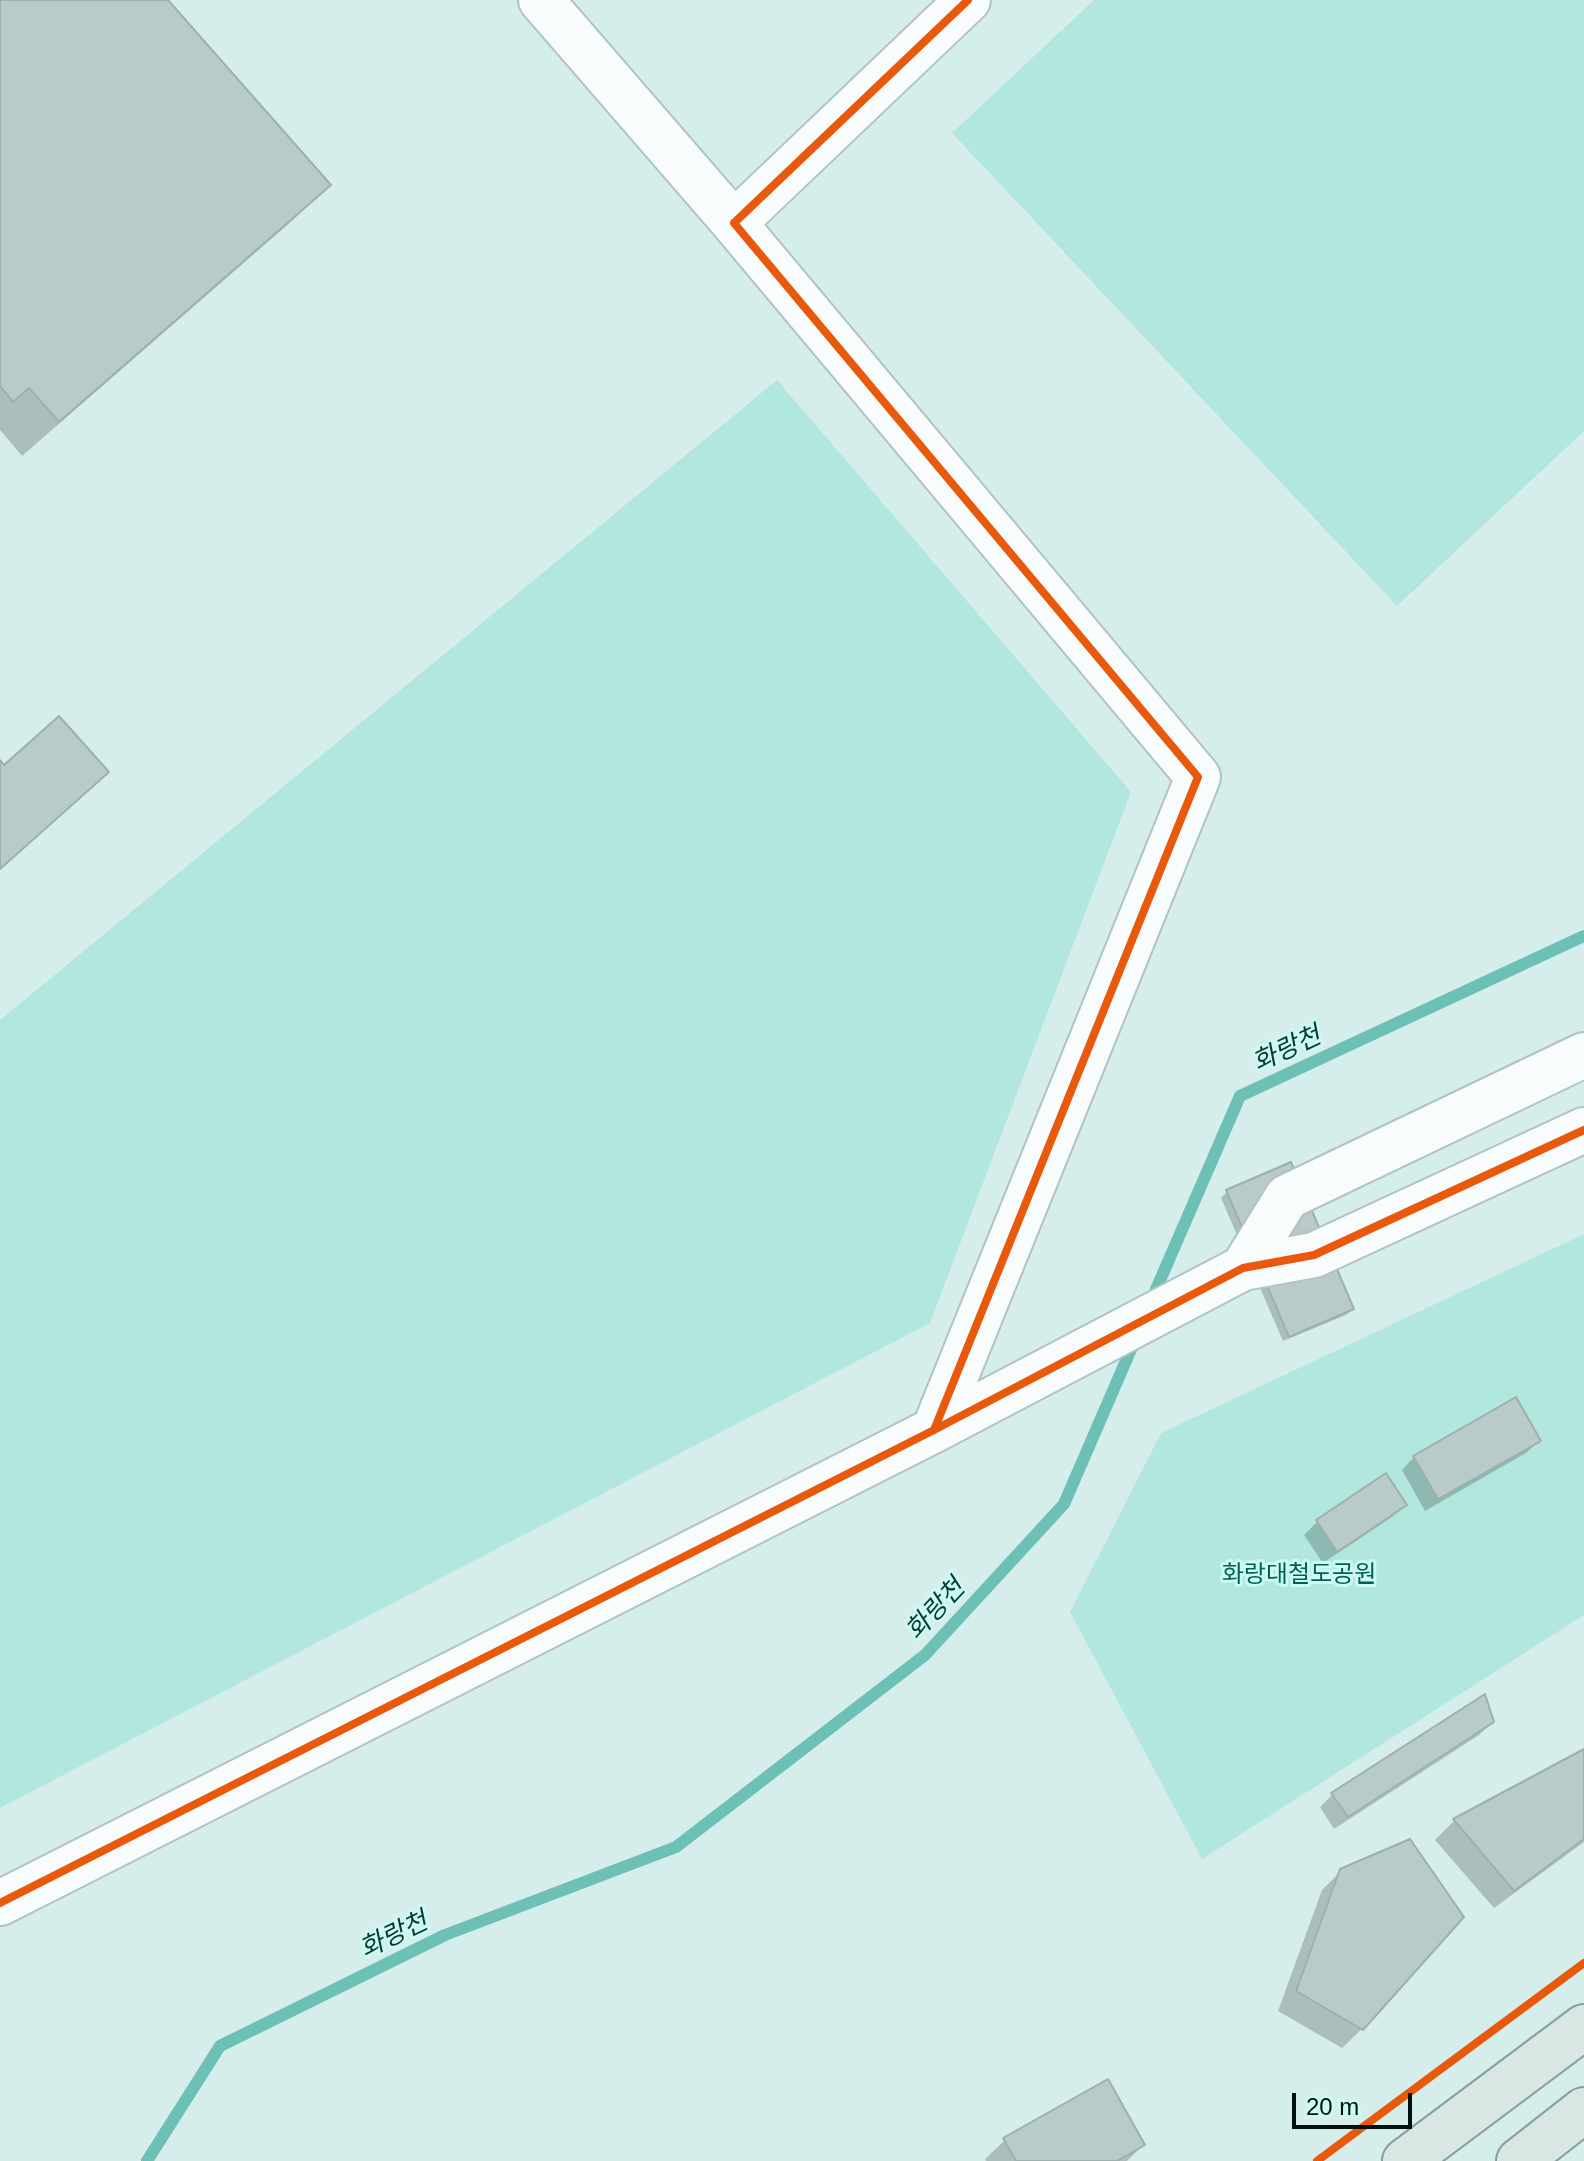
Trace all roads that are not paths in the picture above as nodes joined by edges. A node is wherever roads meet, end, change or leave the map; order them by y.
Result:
1 (541, 0) edge
2 (968, 0) edge
3 (734, 223) junction
4 (1584, 1055) edge
5 (1584, 1130) edge
6 (1243, 1268) junction
7 (934, 1430) junction
8 (0, 1903) edge
9 (1584, 2027) edge
10 (1584, 2110) edge
11 (1405, 2161) edge
12 (1519, 2161) edge

1 - 3 street
2 - 3 street
3 - 7 street
4 - 6 street
5 - 6 street
6 - 7 street
7 - 8 street
9 - 11 main road
10 - 12 main road

